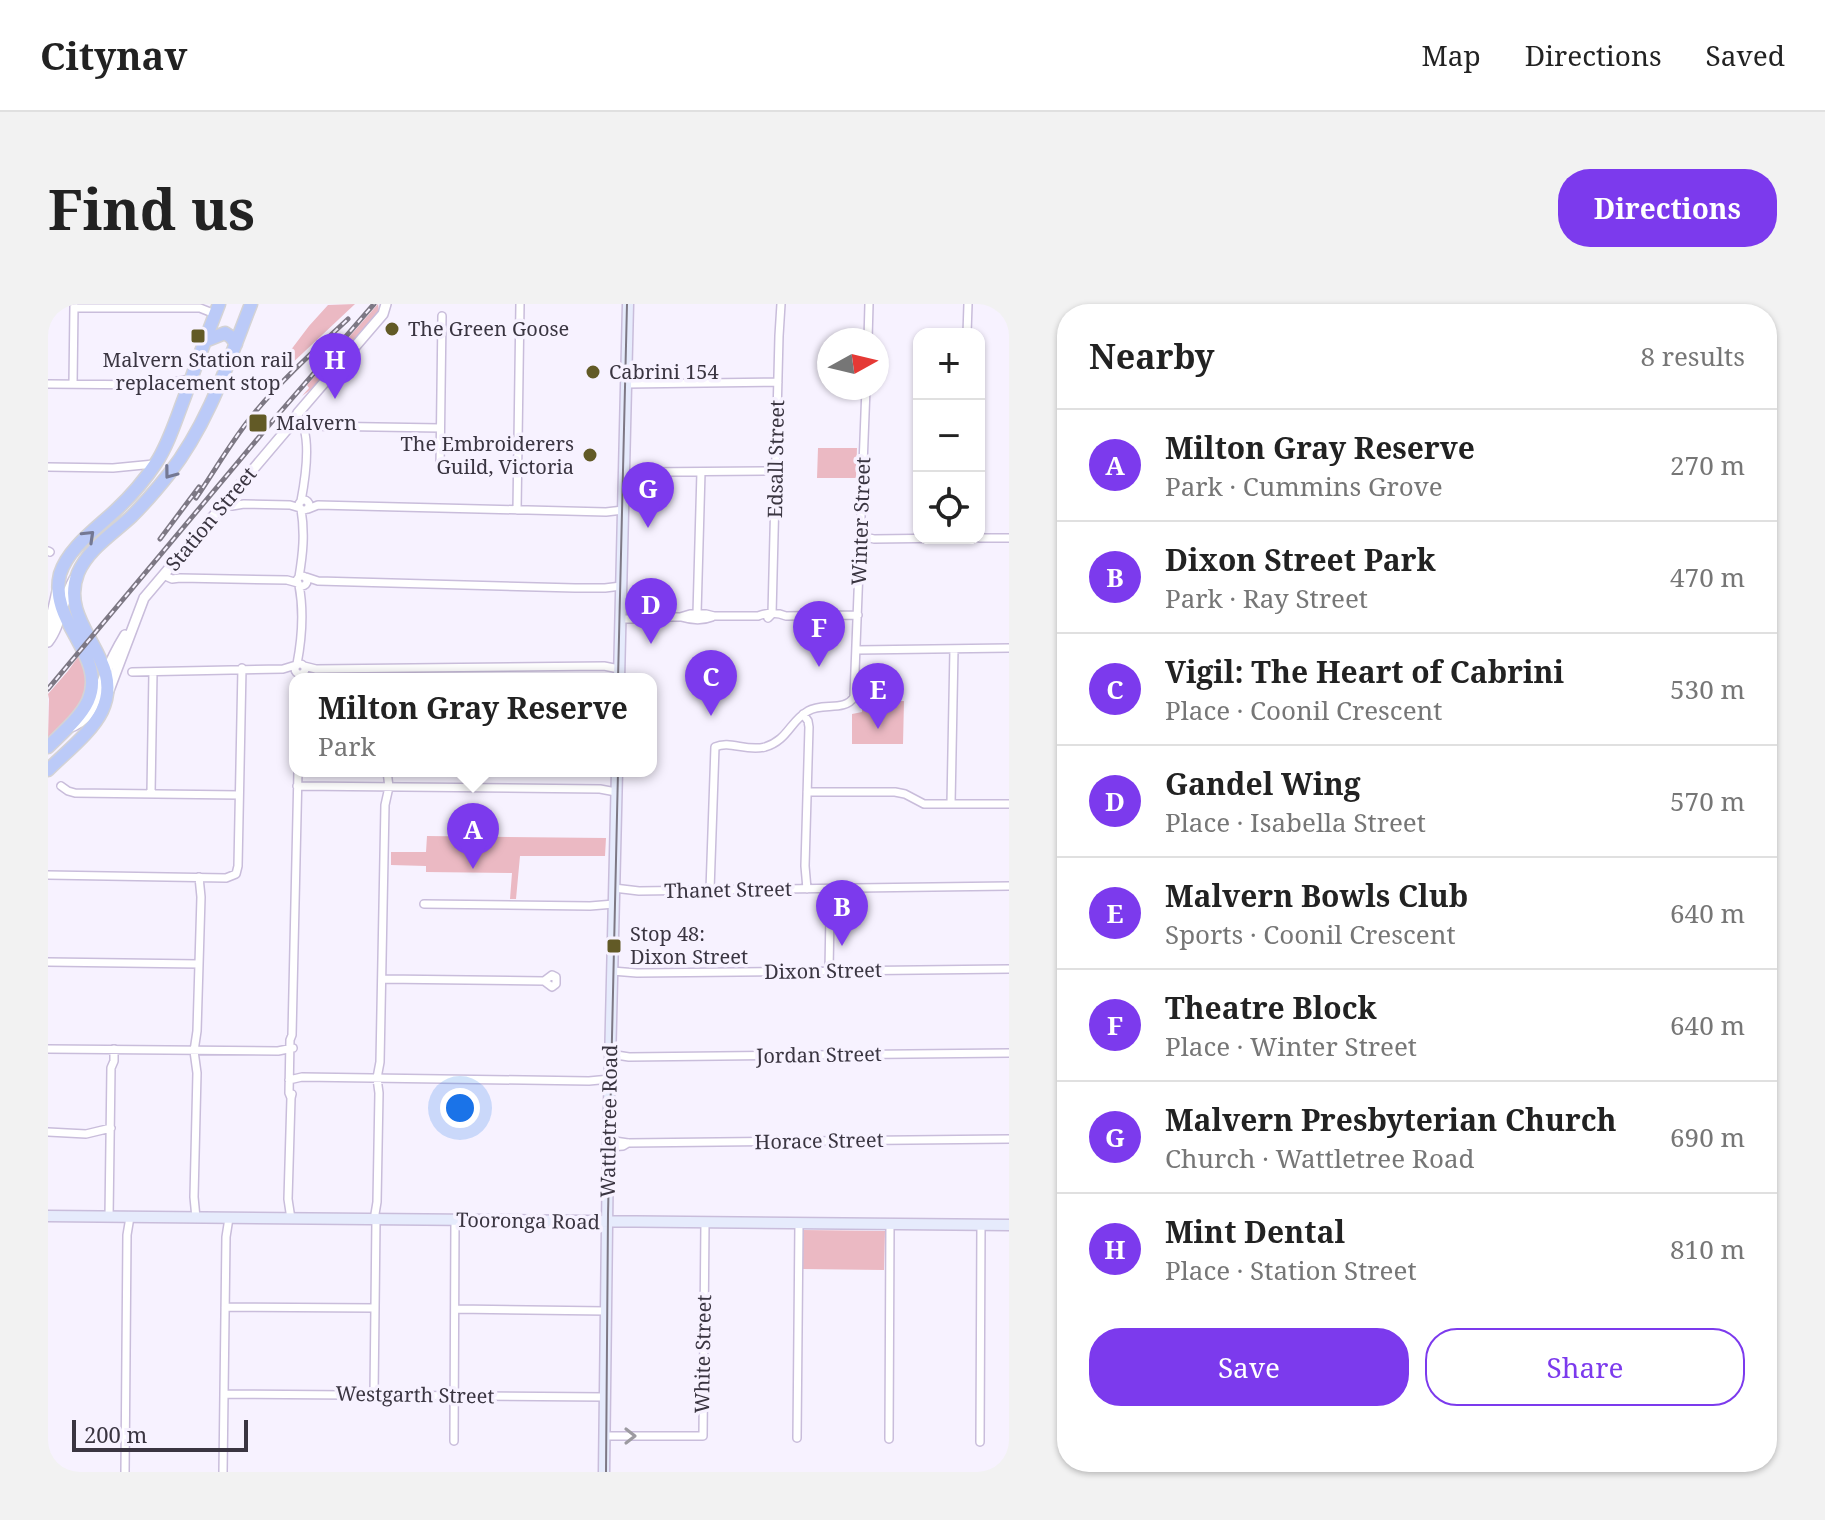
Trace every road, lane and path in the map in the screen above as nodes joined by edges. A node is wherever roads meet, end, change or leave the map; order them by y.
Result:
1 (251, 304) edge
2 (386, 304) edge
3 (395, 304) edge
4 (520, 304) edge
5 (628, 304) edge
6 (781, 304) edge
7 (869, 304) edge
8 (968, 304) edge
9 (74, 306) edge
10 (217, 309) edge
11 (442, 316) dead end
12 (868, 328) edge
13 (967, 328) edge
14 (205, 341) junction
15 (236, 344) junction
16 (357, 348) junction
17 (191, 379) junction
18 (778, 382) junction
19 (48, 384) edge
20 (73, 384) junction
21 (626, 384) junction
22 (866, 400) edge
23 (300, 423) junction
24 (440, 428) junction
25 (165, 446) junction
26 (185, 450) junction
27 (155, 464) junction
28 (440, 466) dead end
29 (48, 467) edge
30 (775, 471) junction
31 (624, 472) junction
32 (701, 472) junction
33 (228, 499) junction
34 (304, 505) junction
35 (517, 510) junction
36 (623, 513) junction
37 (985, 538) edge
38 (1009, 538) edge
39 (861, 539) junction
40 (913, 539) edge
41 (80, 569) junction
42 (166, 572) junction
43 (302, 581) junction
44 (58, 583) junction
45 (621, 589) junction
46 (62, 613) junction
47 (697, 614) junction
48 (858, 615) junction
49 (714, 616) junction
50 (770, 616) junction
51 (620, 617) junction
52 (680, 617) junction
53 (132, 626) junction
54 (73, 634) junction
55 (49, 637) edge
56 (118, 648) junction
57 (1009, 648) edge
58 (954, 649) junction
59 (96, 650) junction
60 (857, 650) junction
61 (242, 668) junction
62 (388, 668) junction
63 (619, 670) edge
64 (300, 671) edge
65 (106, 672) junction
66 (132, 672) dead end
67 (153, 672) junction
68 (388, 673) edge
69 (105, 703) junction
70 (800, 718) junction
71 (65, 729) junction
72 (48, 747) edge
73 (48, 770) edge
74 (298, 777) edge
75 (386, 777) edge
76 (617, 777) edge
77 (61, 786) dead end
78 (297, 786) junction
79 (386, 787) junction
80 (616, 788) junction
81 (807, 792) junction
82 (151, 793) junction
83 (239, 795) junction
84 (951, 804) junction
85 (1009, 804) edge
86 (48, 875) edge
87 (201, 877) junction
88 (1009, 886) edge
89 (830, 888) junction
90 (805, 889) junction
91 (710, 890) junction
92 (614, 899) junction
93 (424, 904) dead end
94 (48, 962) edge
95 (199, 964) junction
96 (1009, 969) edge
97 (829, 970) junction
98 (612, 974) junction
99 (382, 979) junction
100 (544, 981) dead end
101 (48, 1049) edge
102 (111, 1049) junction
103 (197, 1051) junction
104 (292, 1052) junction
105 (1009, 1053) edge
106 (610, 1058) junction
107 (291, 1076) junction
108 (380, 1078) junction
109 (610, 1081) junction
110 (48, 1132) edge
111 (110, 1132) junction
112 (1009, 1139) edge
113 (608, 1143) junction
114 (48, 1216) edge
115 (109, 1217) junction
116 (127, 1217) junction
117 (193, 1218) junction
118 (226, 1218) junction
119 (288, 1219) junction
120 (376, 1220) junction
121 (455, 1221) junction
122 (607, 1222) junction
123 (705, 1223) junction
124 (799, 1223) junction
125 (890, 1224) junction
126 (981, 1225) junction
127 (1009, 1225) edge
128 (225, 1307) junction
129 (375, 1308) junction
130 (455, 1309) junction
131 (606, 1311) junction
132 (224, 1394) junction
133 (374, 1395) junction
134 (454, 1396) junction
135 (605, 1397) junction
136 (605, 1436) junction
137 (797, 1438) dead end
138 (889, 1439) dead end
139 (454, 1441) dead end
140 (980, 1442) dead end
141 (125, 1472) edge
142 (223, 1472) edge
143 (604, 1472) edge

1 - 15 highway
2 - 16 street, Station Street
3 - 16 street, Station Street
4 - 35 street
5 - 21 main road
6 - 18 street, Edsall Street
7 - 12 street
8 - 13 street
9 - 10 street
9 - 20 street
10 - 14 highway
11 - 24 street
14 - 15 highway
14 - 17 highway
15 - 26 highway
16 - 23 street, Station Street
17 - 20 street
17 - 25 highway
18 - 21 street
18 - 30 street, Edsall Street
19 - 20 street
21 - 31 main road
22 - 39 street, Winter Street
23 - 24 street
23 - 33 street, Station Street
23 - 34 street
24 - 28 street
25 - 26 highway
25 - 27 highway
26 -> 41 highway
27 - 29 street
44 -> 27 highway
30 - 32 street
30 - 50 street, Edsall Street
31 - 32 street
31 - 36 main road
32 - 47 street
33 - 34 street
33 - 42 street, Station Street
34 - 35 street
34 - 43 street
35 - 36 street
36 - 45 main road
37 - 38 street
39 - 40 street
39 - 48 street, Winter Street
41 - 46 street
41 - 59 highway
42 - 43 street
42 - 53 street, Station Street
43 - 45 street
43 - 64 street
44 - 46 highway
44 - 55 street
45 - 51 main road
46 - 54 highway
46 - 55 street
47 - 49 street
47 - 52 street
48 - 50 street
48 - 60 street, Winter Street
49 - 50 street
49 - 52 street
51 - 52 street
51 - 63 main road
53 - 56 street, Station Street
53 - 69 street, Station Street
54 - 55 street
54 - 71 highway
56 - 59 street
56 - 65 street, Station Street
57 - 58 street
58 - 60 street
58 - 84 street
59 - 65 highway
60 - 70 street, Winter Street
61 - 64 street
61 - 67 street
61 - 83 street
62 - 63 street
62 - 64 street
62 - 68 street
65 - 69 highway
65 - 71 street, Station Street
66 - 67 street
67 - 82 street
69 - 73 highway
70 - 81 street
70 - 91 street
71 - 72 highway
74 - 78 street
75 - 79 street
76 - 80 main road, Wattletree Road
77 - 82 street
78 - 79 street
78 - 104 street
79 - 80 street
79 - 99 street
80 - 92 main road, Wattletree Road
81 - 84 street
81 - 90 street
82 - 83 street
83 - 87 street
84 - 85 street
86 - 87 street
87 - 95 street
88 - 89 street, Thanet Street
89 - 90 street, Thanet Street
89 - 97 street
90 - 91 street, Thanet Street
91 - 92 street, Thanet Street
92 - 93 street, Thanet Street
92 - 98 main road, Wattletree Road
94 - 95 street
95 - 103 street
96 - 97 street, Dixon Street
97 - 98 street, Dixon Street
98 - 106 main road, Wattletree Road
99 - 100 street
99 - 108 street
101 - 102 street
102 - 103 street
102 - 111 street
103 - 104 street
103 - 117 street
104 - 107 street
105 - 106 street, Jordan Street
106 - 109 main road, Wattletree Road
107 - 108 street
107 - 119 street
108 - 109 street
108 - 120 street
109 - 113 main road, Wattletree Road
110 - 111 street
111 - 115 street
112 - 113 street, Horace Street
113 - 122 main road, Wattletree Road
114 - 115 main road, Tooronga Road
115 - 116 main road, Tooronga Road
116 - 117 main road, Tooronga Road
116 - 141 street
117 - 118 main road, Tooronga Road
118 - 119 main road, Tooronga Road
118 - 128 street
119 - 120 main road, Tooronga Road
120 - 121 main road, Tooronga Road
120 - 129 street
121 - 122 main road, Tooronga Road
121 - 130 street
122 - 123 main road, Tooronga Road
122 - 131 main road, Wattletree Road
123 - 124 main road, Tooronga Road
136 -> 123 street, White Street
124 - 125 main road, Tooronga Road
124 - 137 street
125 - 126 main road, Tooronga Road
125 - 138 street
126 - 127 main road, Tooronga Road
126 - 140 street
128 - 129 street
128 - 132 street
129 - 133 street
130 - 131 street
130 - 134 street
131 - 135 main road, Wattletree Road
132 - 133 street, Westgarth Street
132 - 142 street
133 - 134 street, Westgarth Street
134 - 135 street, Westgarth Street
134 - 139 street
135 - 136 main road, Wattletree Road
136 - 143 main road, Wattletree Road

